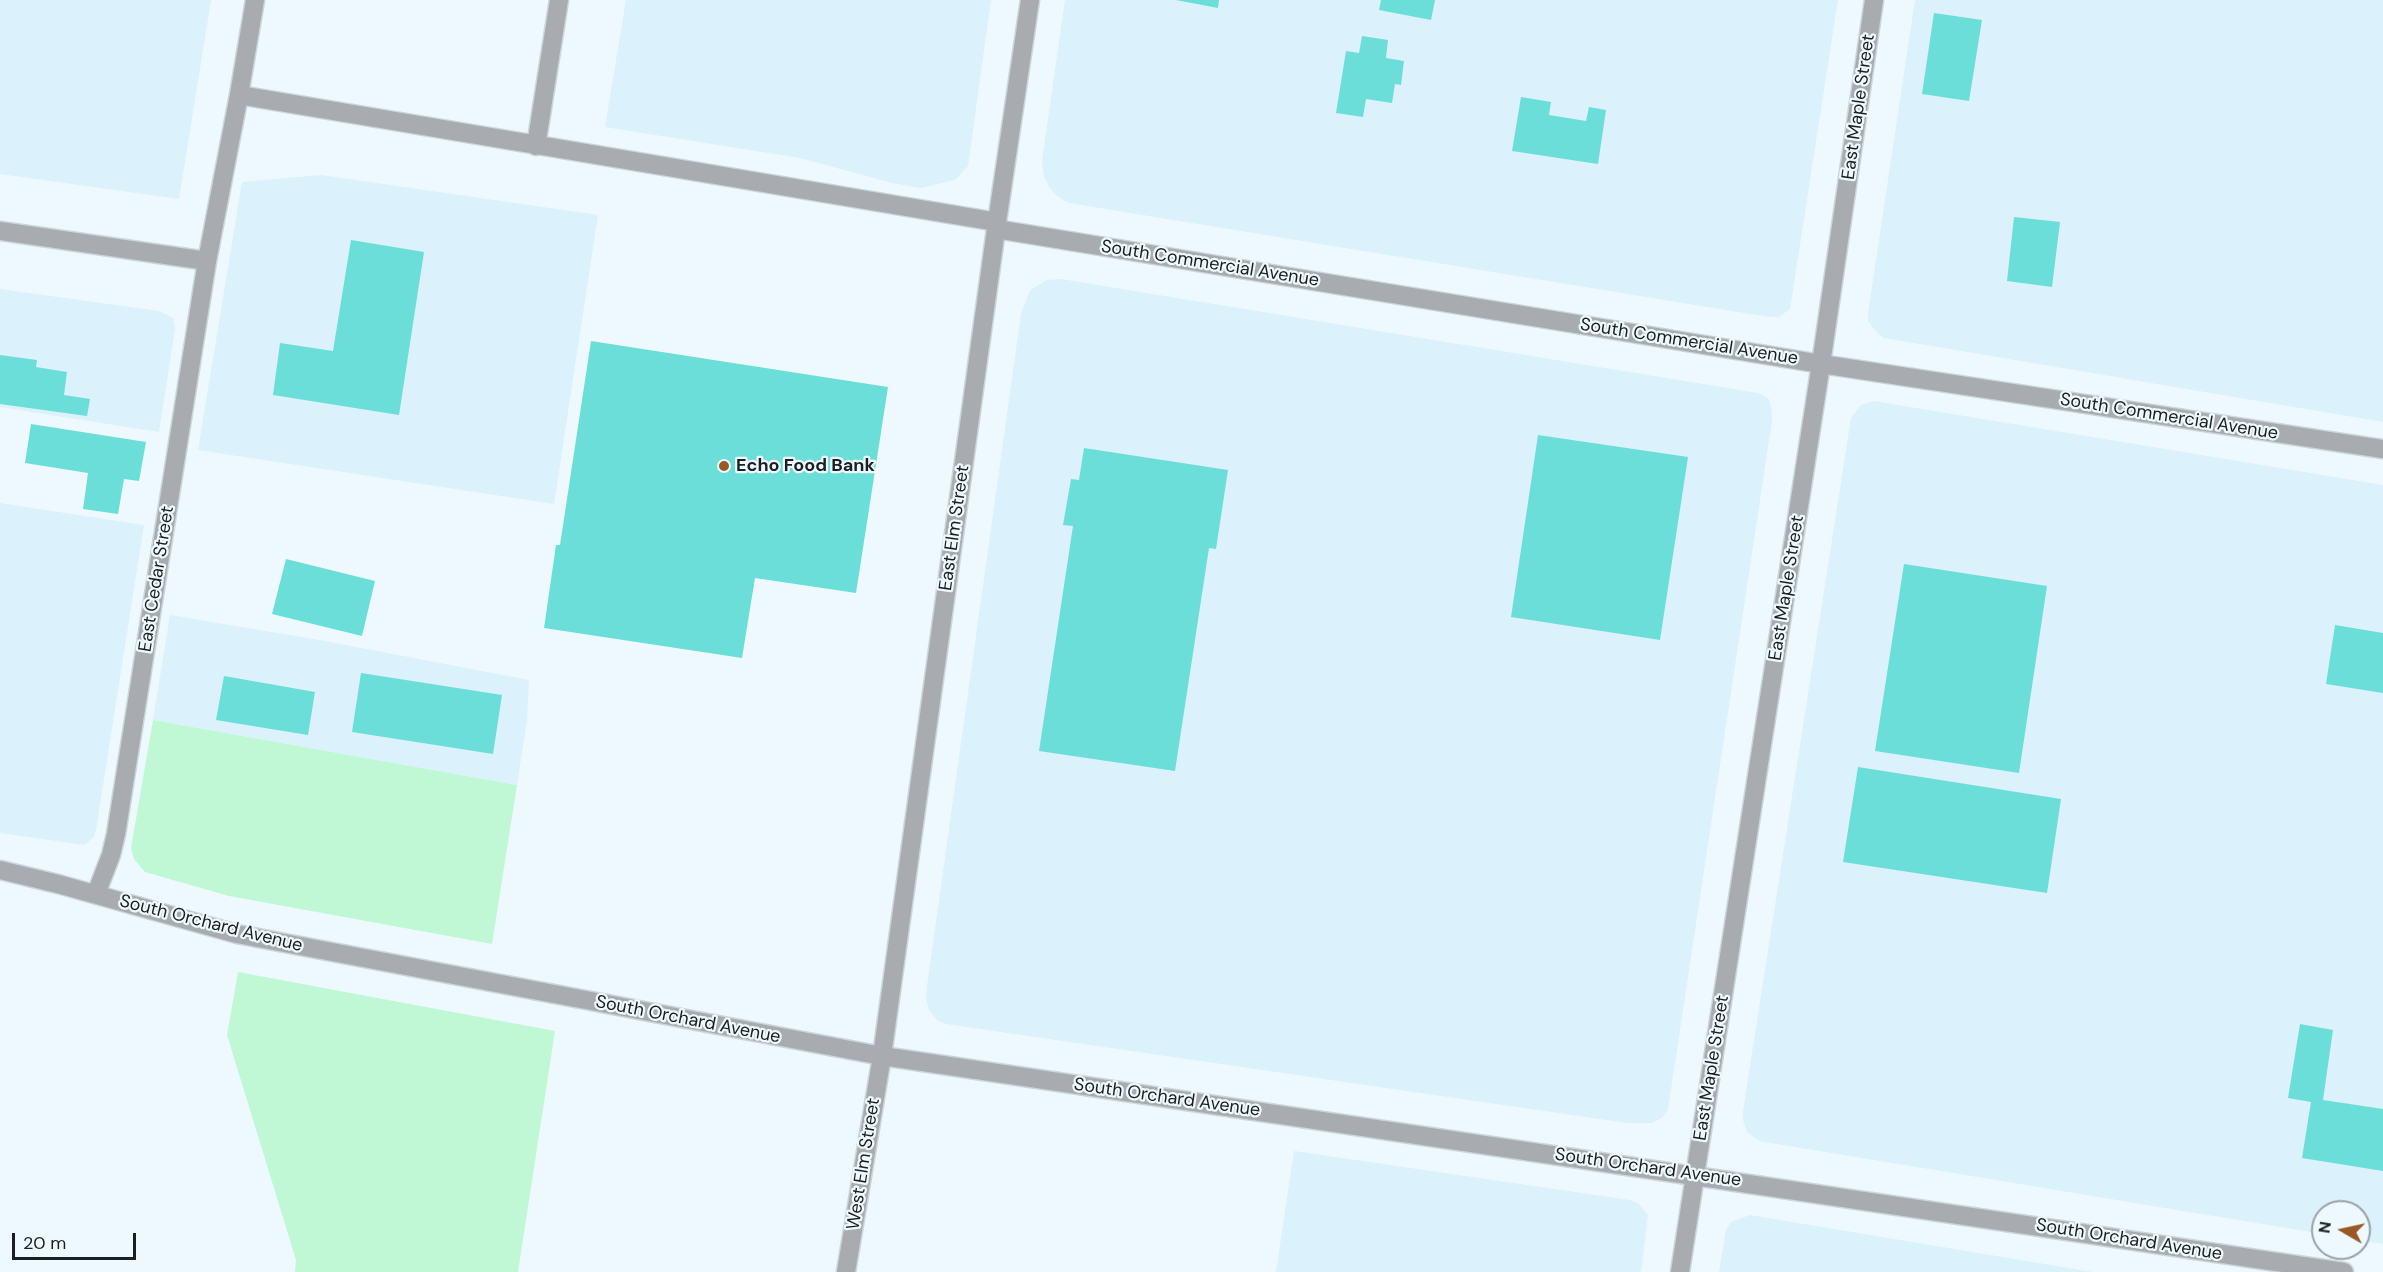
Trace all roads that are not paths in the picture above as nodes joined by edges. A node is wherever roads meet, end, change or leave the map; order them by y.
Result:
1 (255, 0) edge
2 (559, 0) edge
3 (1030, 0) edge
4 (1874, 0) edge
5 (239, 95) junction
6 (536, 146) junction
7 (997, 226) junction
8 (0, 231) edge
9 (207, 261) junction
10 (1821, 364) junction
11 (2383, 449) edge
12 (0, 870) edge
13 (96, 894) junction
14 (882, 1056) junction
15 (1696, 1175) junction
16 (846, 1272) edge
17 (1680, 1272) edge
18 (2344, 1272) edge

1 - 5 street, East Cedar Street
2 - 6 street
3 - 7 street, East Elm Street
4 - 10 street, East Maple Street
5 - 6 street, South Commercial Avenue
5 - 9 street, East Cedar Street
6 - 7 street, South Commercial Avenue
7 - 10 street, South Commercial Avenue
7 - 14 street, East Elm Street
8 - 9 street
9 - 13 street, East Cedar Street
10 - 11 street, South Commercial Avenue
10 - 15 street, East Maple Street
12 - 13 street, South Orchard Avenue
13 - 14 street, South Orchard Avenue
14 - 15 street, South Orchard Avenue
14 - 16 street, West Elm Street
15 - 17 street, East Maple Street
15 - 18 street, South Orchard Avenue

